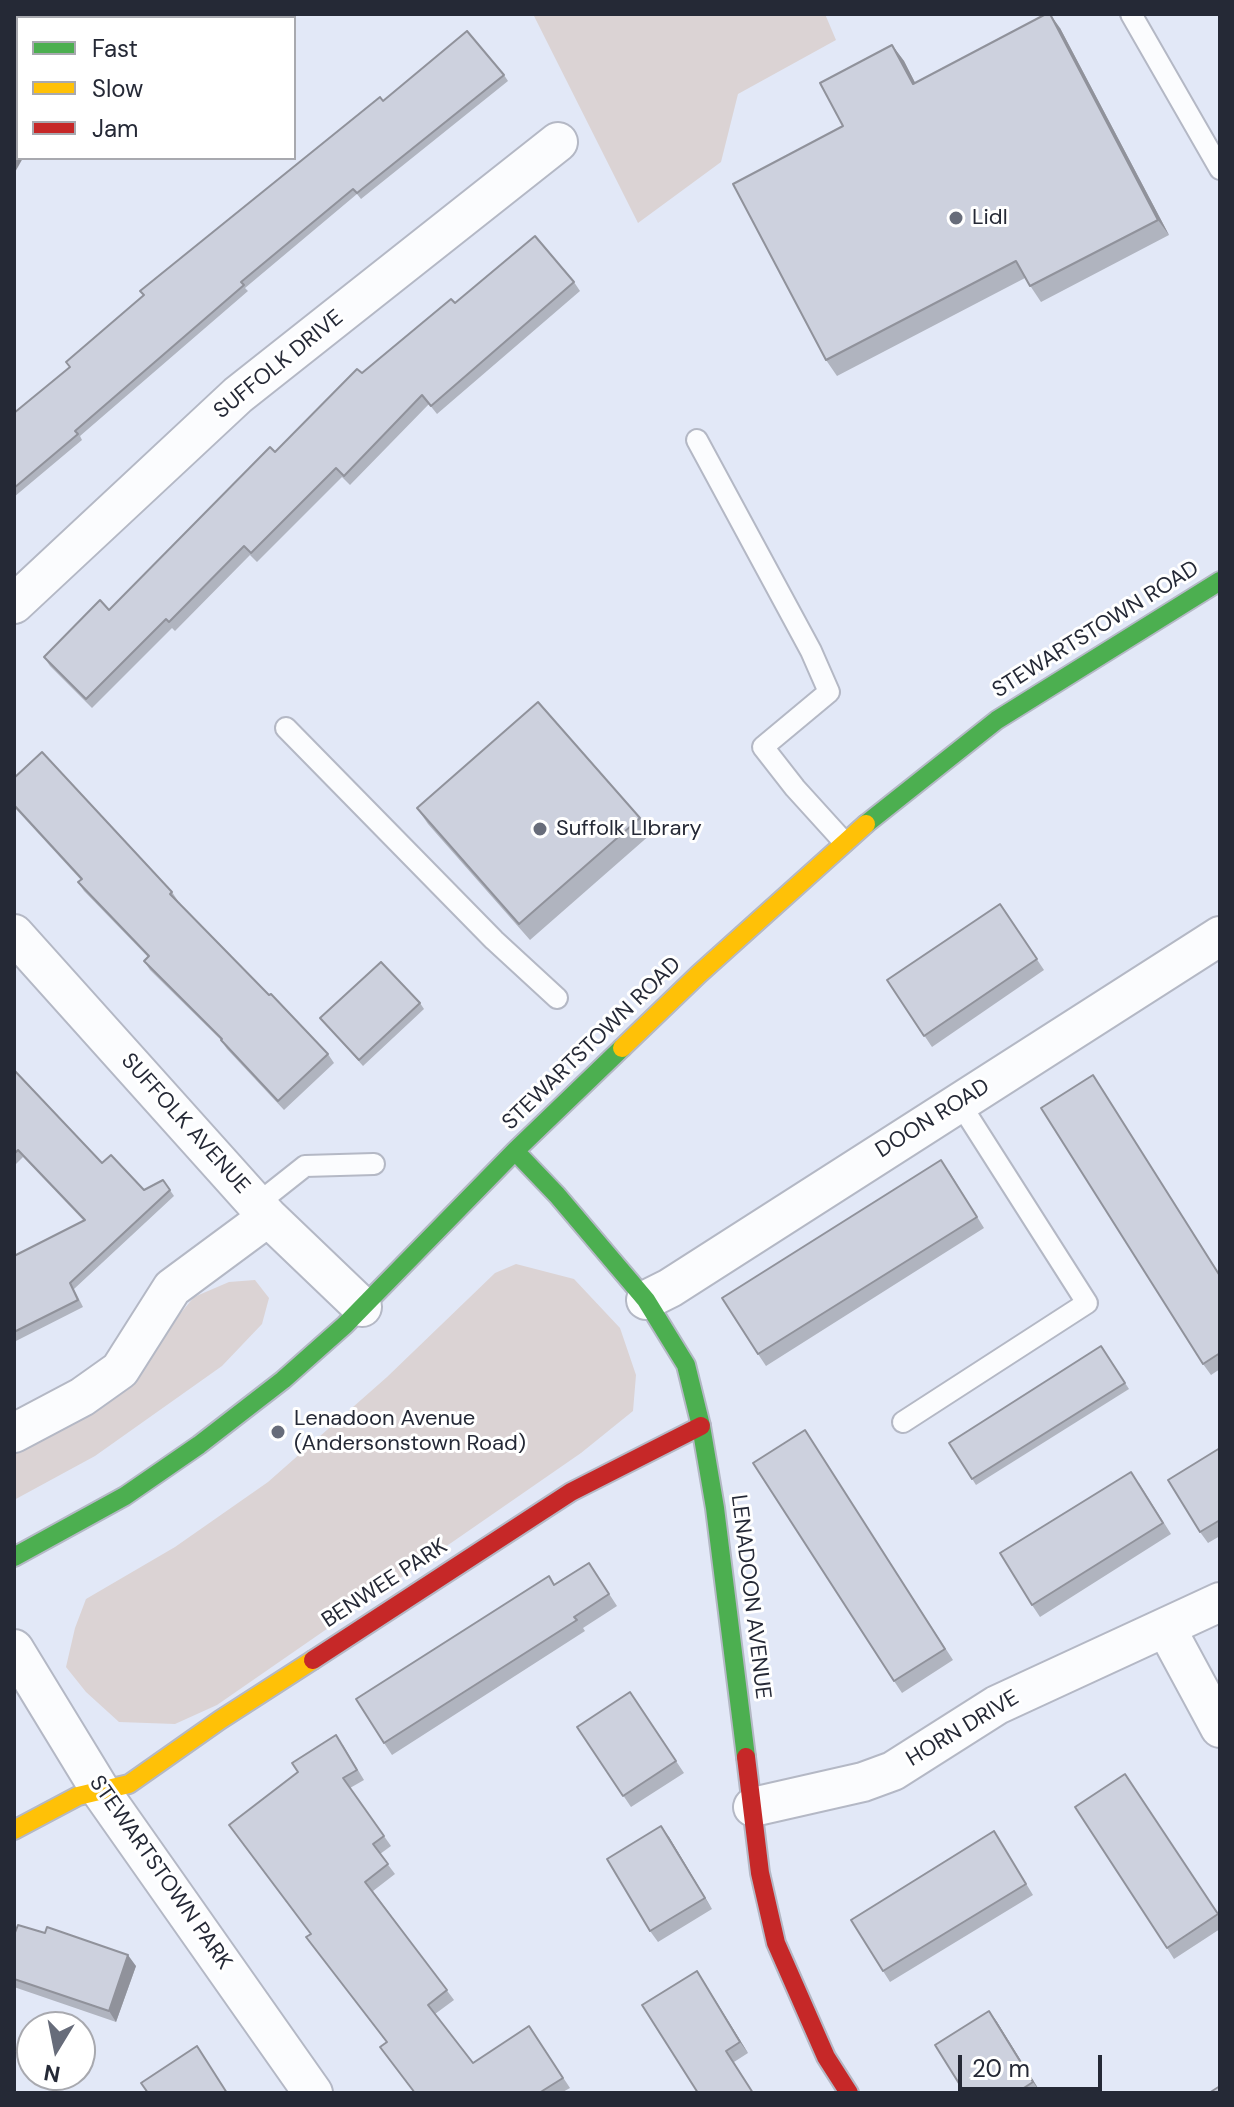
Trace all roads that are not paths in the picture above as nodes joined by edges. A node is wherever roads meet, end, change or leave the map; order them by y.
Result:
1 (1131, 14) edge
2 (558, 142) dead end
3 (1220, 169) edge
4 (697, 440) dead end
5 (1220, 581) edge
6 (14, 604) edge
7 (286, 728) dead end
8 (844, 842) junction
9 (14, 934) edge
10 (1220, 936) edge
11 (557, 998) dead end
12 (959, 1102) junction
13 (515, 1151) junction
14 (374, 1164) dead end
15 (262, 1211) junction
16 (646, 1300) junction
17 (362, 1307) junction
18 (903, 1422) dead end
19 (701, 1426) junction
20 (14, 1433) edge
21 (14, 1557) edge
22 (1220, 1602) edge
23 (1166, 1628) junction
24 (14, 1649) edge
25 (1220, 1728) edge
26 (100, 1790) junction
27 (753, 1807) junction
28 (14, 1830) edge
29 (313, 2093) edge
30 (849, 2093) edge

1 - 3 lane
2 - 6 street, SUFFOLK DRIVE
4 - 8 lane
5 - 8 street, STEWARTSTOWN ROAD
7 - 11 lane
8 - 13 street, STEWARTSTOWN ROAD
9 - 15 street, SUFFOLK AVENUE
10 - 12 street, DOON ROAD
12 - 16 street, DOON ROAD
12 - 18 lane
13 - 16 street, LENADOON AVENUE
13 - 17 street, STEWARTSTOWN ROAD
14 - 15 lane
15 - 17 street, SUFFOLK AVENUE
15 - 20 street
16 - 19 street, LENADOON AVENUE
17 - 21 street, STEWARTSTOWN ROAD
19 - 26 street, BENWEE PARK
19 - 27 street, LENADOON AVENUE
22 - 23 street, HORN DRIVE
23 - 25 street
23 - 27 street, HORN DRIVE
24 - 26 street, STEWARTSTOWN PARK
26 - 28 street, BENWEE PARK
26 - 29 street, STEWARTSTOWN PARK
27 - 30 street, LENADOON AVENUE

